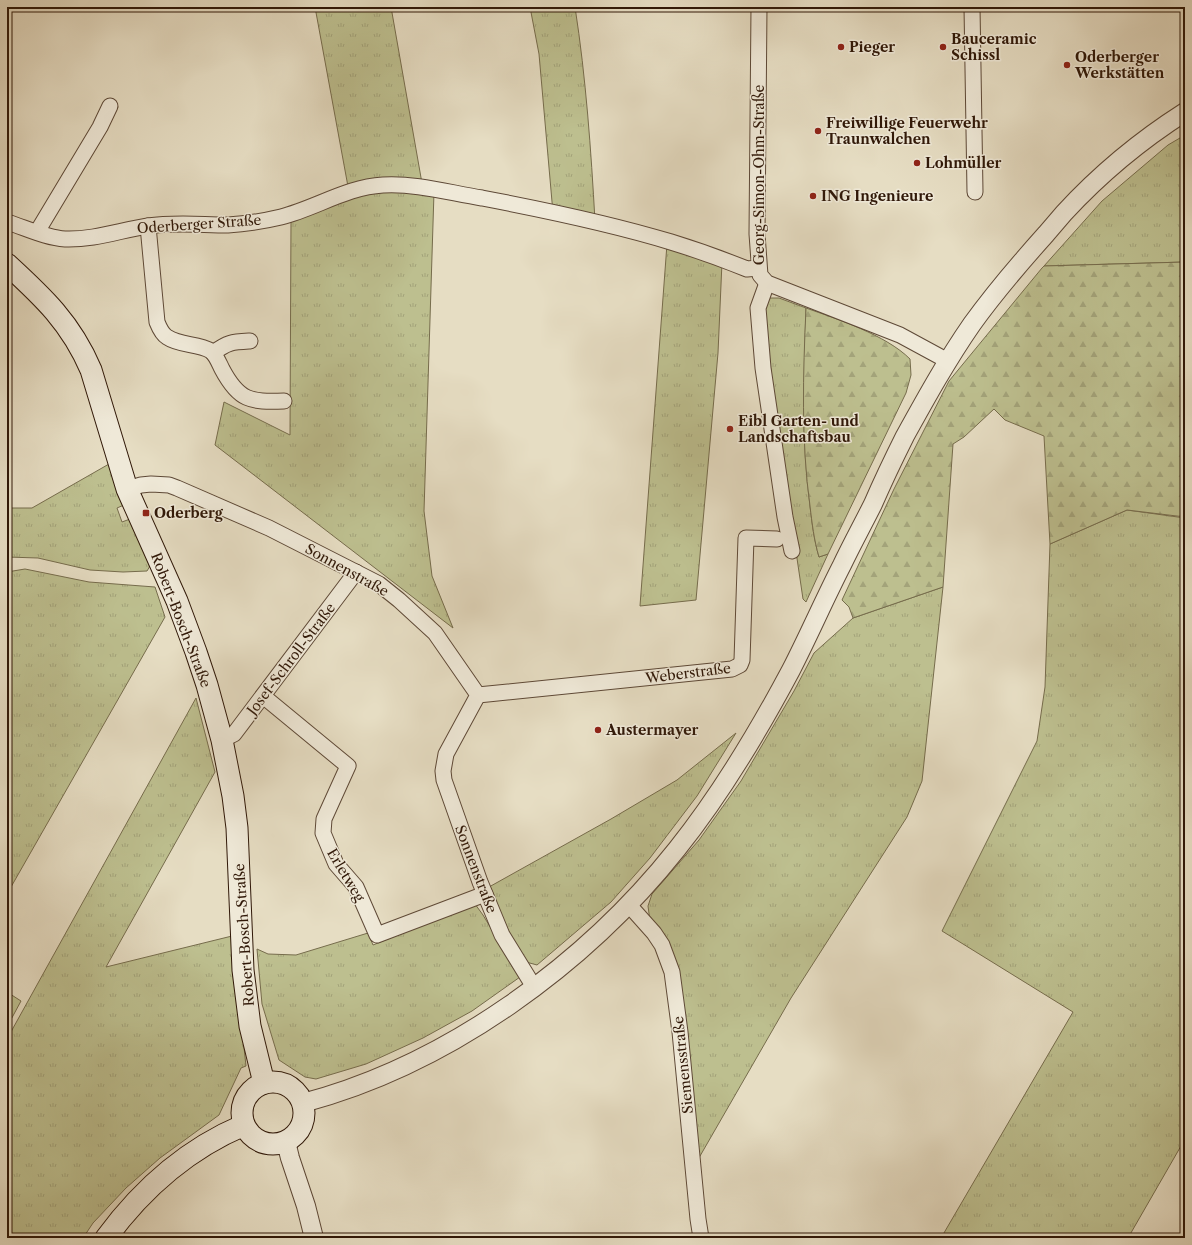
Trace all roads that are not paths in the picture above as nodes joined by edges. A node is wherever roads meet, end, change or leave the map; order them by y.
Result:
1 (759, 7) edge
2 (972, 7) edge
3 (110, 106) dead end
4 (1185, 112) edge
5 (975, 192) dead end
6 (7, 222) edge
7 (148, 226) junction
8 (36, 232) junction
9 (7, 264) edge
10 (758, 268) junction
11 (767, 283) junction
12 (250, 341) dead end
13 (213, 353) junction
14 (948, 361) junction
15 (284, 401) dead end
16 (127, 489) junction
17 (777, 539) dead end
18 (792, 551) dead end
19 (356, 572) junction
20 (262, 696) junction
21 (478, 696) junction
22 (222, 740) junction
23 (485, 894) junction
24 (629, 905) junction
25 (534, 987) junction
26 (264, 1083) junction
27 (303, 1103) junction
28 (244, 1125) junction
29 (286, 1142) junction
30 (106, 1238) edge
31 (314, 1238) edge
32 (701, 1238) edge

1 - 10 street, Georg-Simon-Ohm-Straße
2 - 5 street
3 - 8 street
4 - 14 street
6 - 8 street, Oderberger Straße
7 - 8 street, Oderberger Straße
7 - 10 street, Oderberger Straße
7 - 13 street
9 - 16 main road, Robert-Bosch-Straße
10 - 11 street, Georg-Simon-Ohm-Straße
11 - 14 street
11 - 18 street, Georg-Simon-Ohm-Straße
12 - 13 street
13 - 15 street
14 - 24 street
16 - 19 street, Sonnenstraße
16 - 22 main road, Robert-Bosch-Straße
17 - 21 street, Weberstraße
19 - 20 street, Josef-Schroll-Straße
19 - 21 street, Sonnenstraße
20 - 22 street, Josef-Schroll-Straße
20 - 23 street, Erletweg
21 - 23 street, Sonnenstraße
22 - 26 main road, Robert-Bosch-Straße
23 - 25 street, Sonnenstraße
24 - 25 street
24 - 32 street, Siemensstraße
25 - 27 street
26 - 27 main road
26 - 28 main road
27 - 29 main road
28 - 29 main road
28 - 30 main road
29 - 31 street

